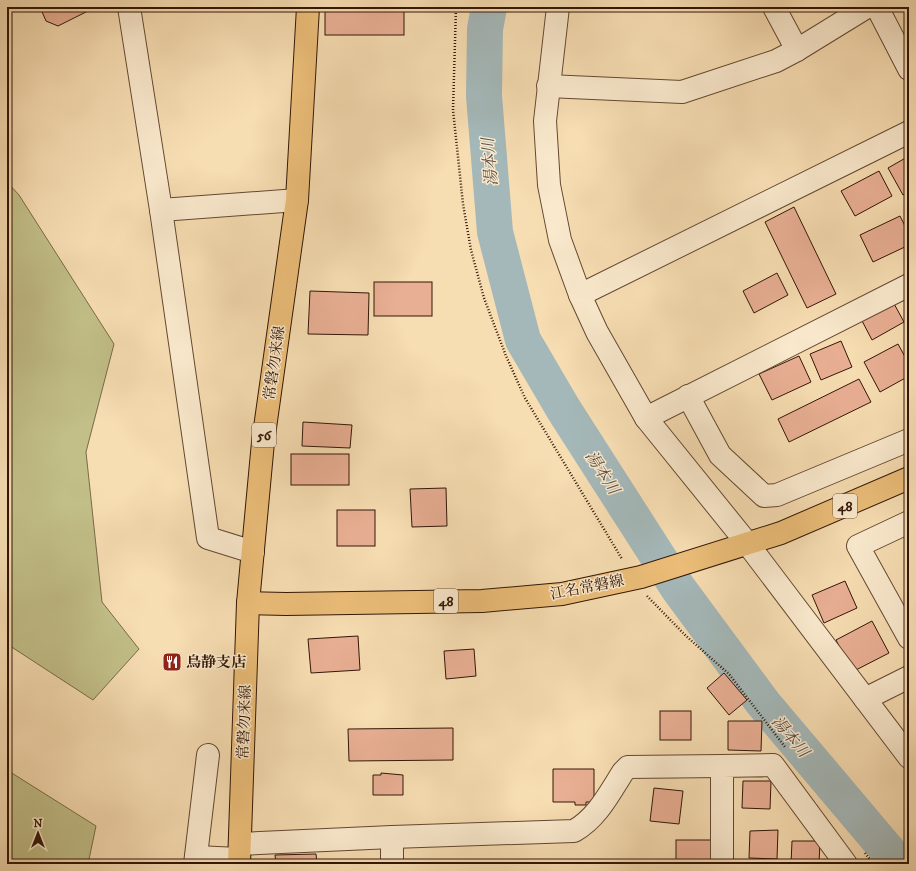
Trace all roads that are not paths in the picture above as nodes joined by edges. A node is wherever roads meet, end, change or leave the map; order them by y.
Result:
1 (129, 7) edge
2 (308, 7) edge
3 (558, 7) edge
4 (774, 7) edge
5 (867, 7) edge
6 (877, 7) edge
7 (797, 50) junction
8 (909, 69) edge
9 (548, 86) junction
10 (909, 132) edge
11 (297, 200) junction
12 (161, 210) junction
13 (909, 285) edge
14 (580, 295) junction
15 (688, 396) junction
16 (646, 418) junction
17 (909, 440) edge
18 (909, 478) edge
19 (909, 522) edge
20 (747, 543) junction
21 (253, 552) junction
22 (248, 602) junction
23 (909, 638) edge
24 (909, 677) edge
25 (865, 699) junction
26 (208, 755) dead end
27 (909, 757) edge
28 (722, 766) junction
29 (392, 837) junction
30 (239, 856) edge
31 (196, 861) edge
32 (392, 864) edge
33 (722, 864) edge
34 (846, 864) edge

1 - 12 street
2 - 11 main road, 常磐勿来線 / 56
3 - 9 street
4 - 7 street
5 - 7 street
6 - 8 street
7 - 9 street
9 - 14 street
10 - 14 street
11 - 12 street
11 - 21 main road, 常磐勿来線 / 56
12 - 21 street
13 - 15 street
14 - 16 street
15 - 16 street
15 - 17 street
16 - 20 street
18 - 20 main road, 江名常磐線 / 48
19 - 23 street
20 - 22 main road, 江名常磐線 / 48
20 - 25 street
21 - 22 main road, 常磐勿来線 / 56
22 - 30 main road, 常磐勿来線 / 56
24 - 25 street
25 - 27 street
26 - 31 street
28 - 29 street
28 - 33 street
28 - 34 street
29 - 30 street
29 - 32 street
30 - 31 street

